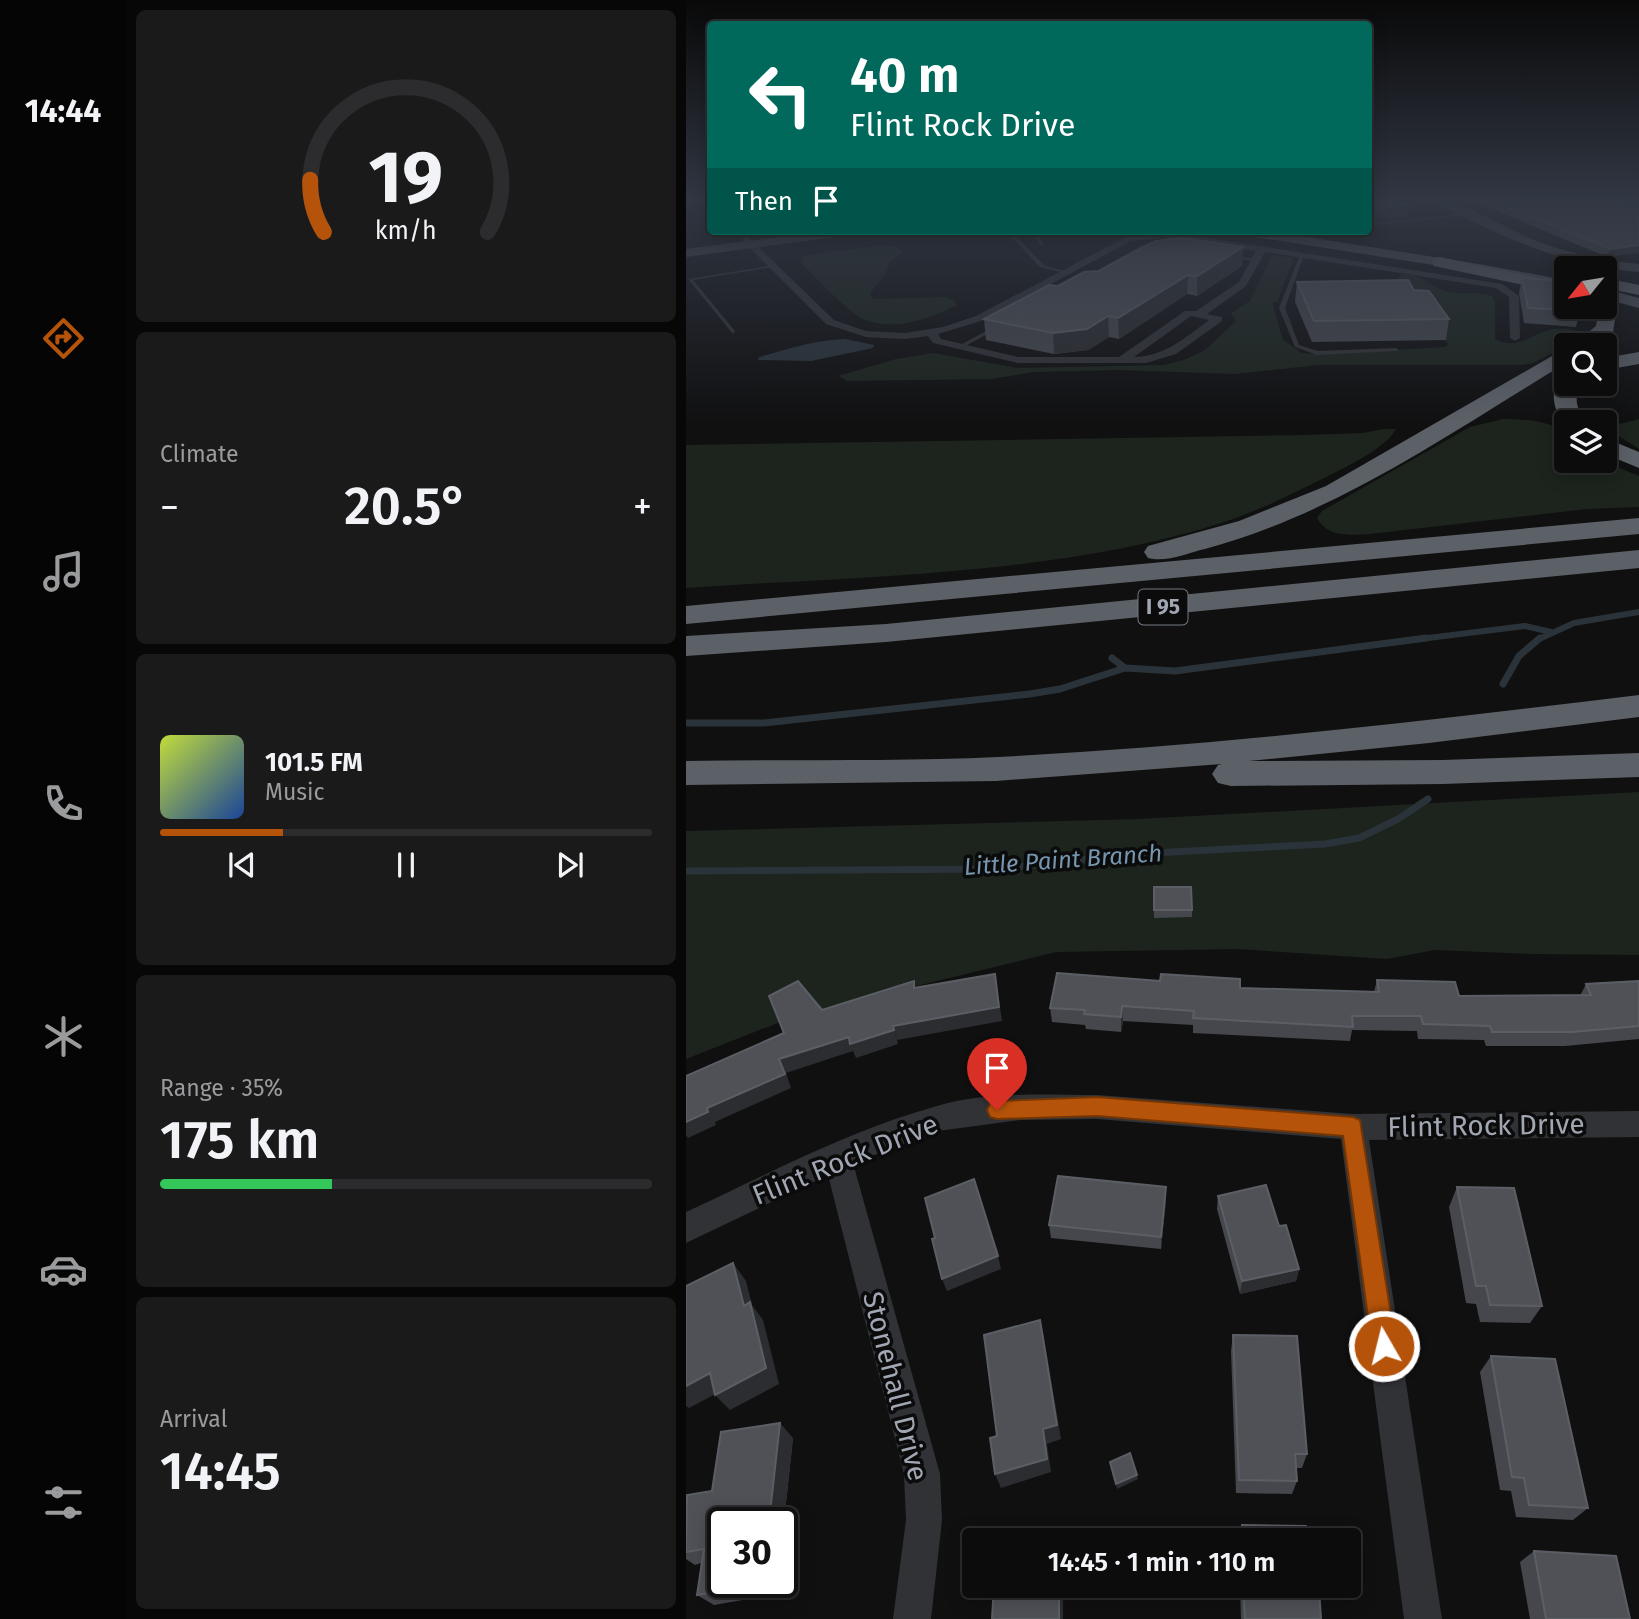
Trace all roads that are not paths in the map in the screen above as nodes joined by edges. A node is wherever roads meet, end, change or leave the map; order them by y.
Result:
1 (725, 274) edge
2 (781, 274) edge
3 (1064, 274) edge
4 (1093, 274) edge
5 (1248, 274) edge
6 (1294, 274) edge
7 (1420, 274) edge
8 (1522, 274) edge
9 (1554, 280) edge
10 (1078, 282) edge
11 (1617, 285) edge
12 (1639, 290) edge
13 (1617, 292) edge
14 (1617, 297) edge
15 (1639, 297) edge
16 (1639, 303) edge
17 (1198, 315) junction
18 (1607, 319) edge
19 (1006, 322) edge
20 (733, 332) dead end
21 (931, 332) junction
22 (1599, 333) edge
23 (1515, 338) dead end
24 (958, 348) junction
25 (1396, 350) dead end
26 (1639, 358) edge
27 (1122, 360) junction
28 (1554, 361) edge
29 (1617, 362) edge
30 (1617, 451) edge
31 (1639, 461) edge
32 (1639, 526) edge
33 (1639, 559) edge
34 (686, 608) edge
35 (686, 615) edge
36 (686, 646) edge
37 (1639, 706) edge
38 (1639, 765) edge
39 (996, 769) junction
40 (686, 773) edge
41 (1639, 1124) edge
42 (1353, 1127) junction
43 (837, 1156) junction
44 (686, 1228) edge
45 (912, 1619) edge
46 (1423, 1619) edge

1 - 20 lane
2 - 21 street
3 - 21 street
4 - 10 lane
5 - 17 street
6 - 25 lane
7 - 23 street
8 - 9 highway
11 - 12 highway
13 - 15 main road
14 - 16 main road
17 - 27 street
17 - 27 street
18 - 22 highway
19 - 24 lane
21 - 24 street
24 - 27 street
26 - 29 highway
28 - 34 highway
30 - 31 highway
32 - 35 highway
33 - 36 highway, I 95
37 - 39 highway
38 - 39 highway
39 - 40 highway
41 - 42 street, Flint Rock Drive
42 - 43 street, Flint Rock Drive
42 - 46 street
43 - 44 street, Flint Rock Drive
43 - 45 street, Stonehall Drive

